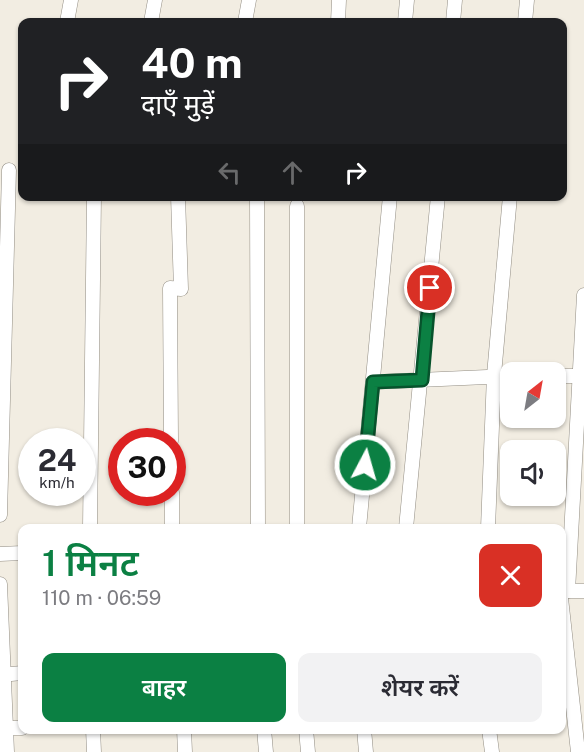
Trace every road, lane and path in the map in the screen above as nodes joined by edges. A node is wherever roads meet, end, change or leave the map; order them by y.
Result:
1 (71, 0) edge
2 (154, 0) edge
3 (249, 0) edge
4 (339, 0) edge
5 (407, 0) edge
6 (455, 0) edge
7 (527, 0) edge
8 (68, 18) edge
9 (152, 18) edge
10 (246, 18) edge
11 (338, 18) edge
12 (405, 18) edge
13 (453, 18) edge
14 (525, 18) edge
15 (9, 170) dead end
16 (94, 201) edge
17 (177, 201) edge
18 (256, 201) edge
19 (390, 201) edge
20 (438, 201) edge
21 (510, 201) edge
22 (297, 206) dead end
23 (584, 295) edge
24 (494, 375) junction
25 (500, 375) edge
26 (581, 376) edge
27 (422, 380) junction
28 (373, 382) junction
29 (171, 428) edge
30 (172, 506) edge
31 (0, 515) edge
32 (90, 524) edge
33 (172, 524) edge
34 (258, 524) edge
35 (297, 524) edge
36 (359, 524) edge
37 (406, 524) edge
38 (488, 524) edge
39 (18, 553) edge
40 (0, 554) edge
41 (566, 557) edge
42 (0, 584) edge
43 (584, 591) edge
44 (566, 593) edge
45 (566, 625) edge
46 (18, 673) edge
47 (2, 674) edge
48 (3, 728) edge
49 (93, 734) edge
50 (184, 734) edge
51 (264, 734) edge
52 (306, 734) edge
53 (364, 734) edge
54 (490, 734) edge
55 (7, 752) edge
56 (94, 752) edge
57 (185, 752) edge
58 (266, 752) edge
59 (308, 752) edge
60 (366, 752) edge
61 (492, 752) edge
62 (578, 752) edge

1 - 8 street
2 - 9 street
3 - 10 street
4 - 11 street
5 - 12 street
6 - 13 street
7 - 14 street
15 - 31 street
16 - 32 street
17 - 29 street
18 - 34 street
19 - 28 street
20 - 27 street
21 - 24 street
22 - 35 street
23 - 26 street
24 - 25 street
24 - 27 street
24 - 38 street
26 - 41 street
27 - 28 street
27 - 37 street
28 - 36 street
30 - 33 street
39 - 40 street
42 - 47 street
43 - 44 street
45 - 62 street
46 - 47 street
47 - 48 street
48 - 55 street
49 - 56 street
50 - 57 street
51 - 58 street
52 - 59 street
53 - 60 street
54 - 61 street

